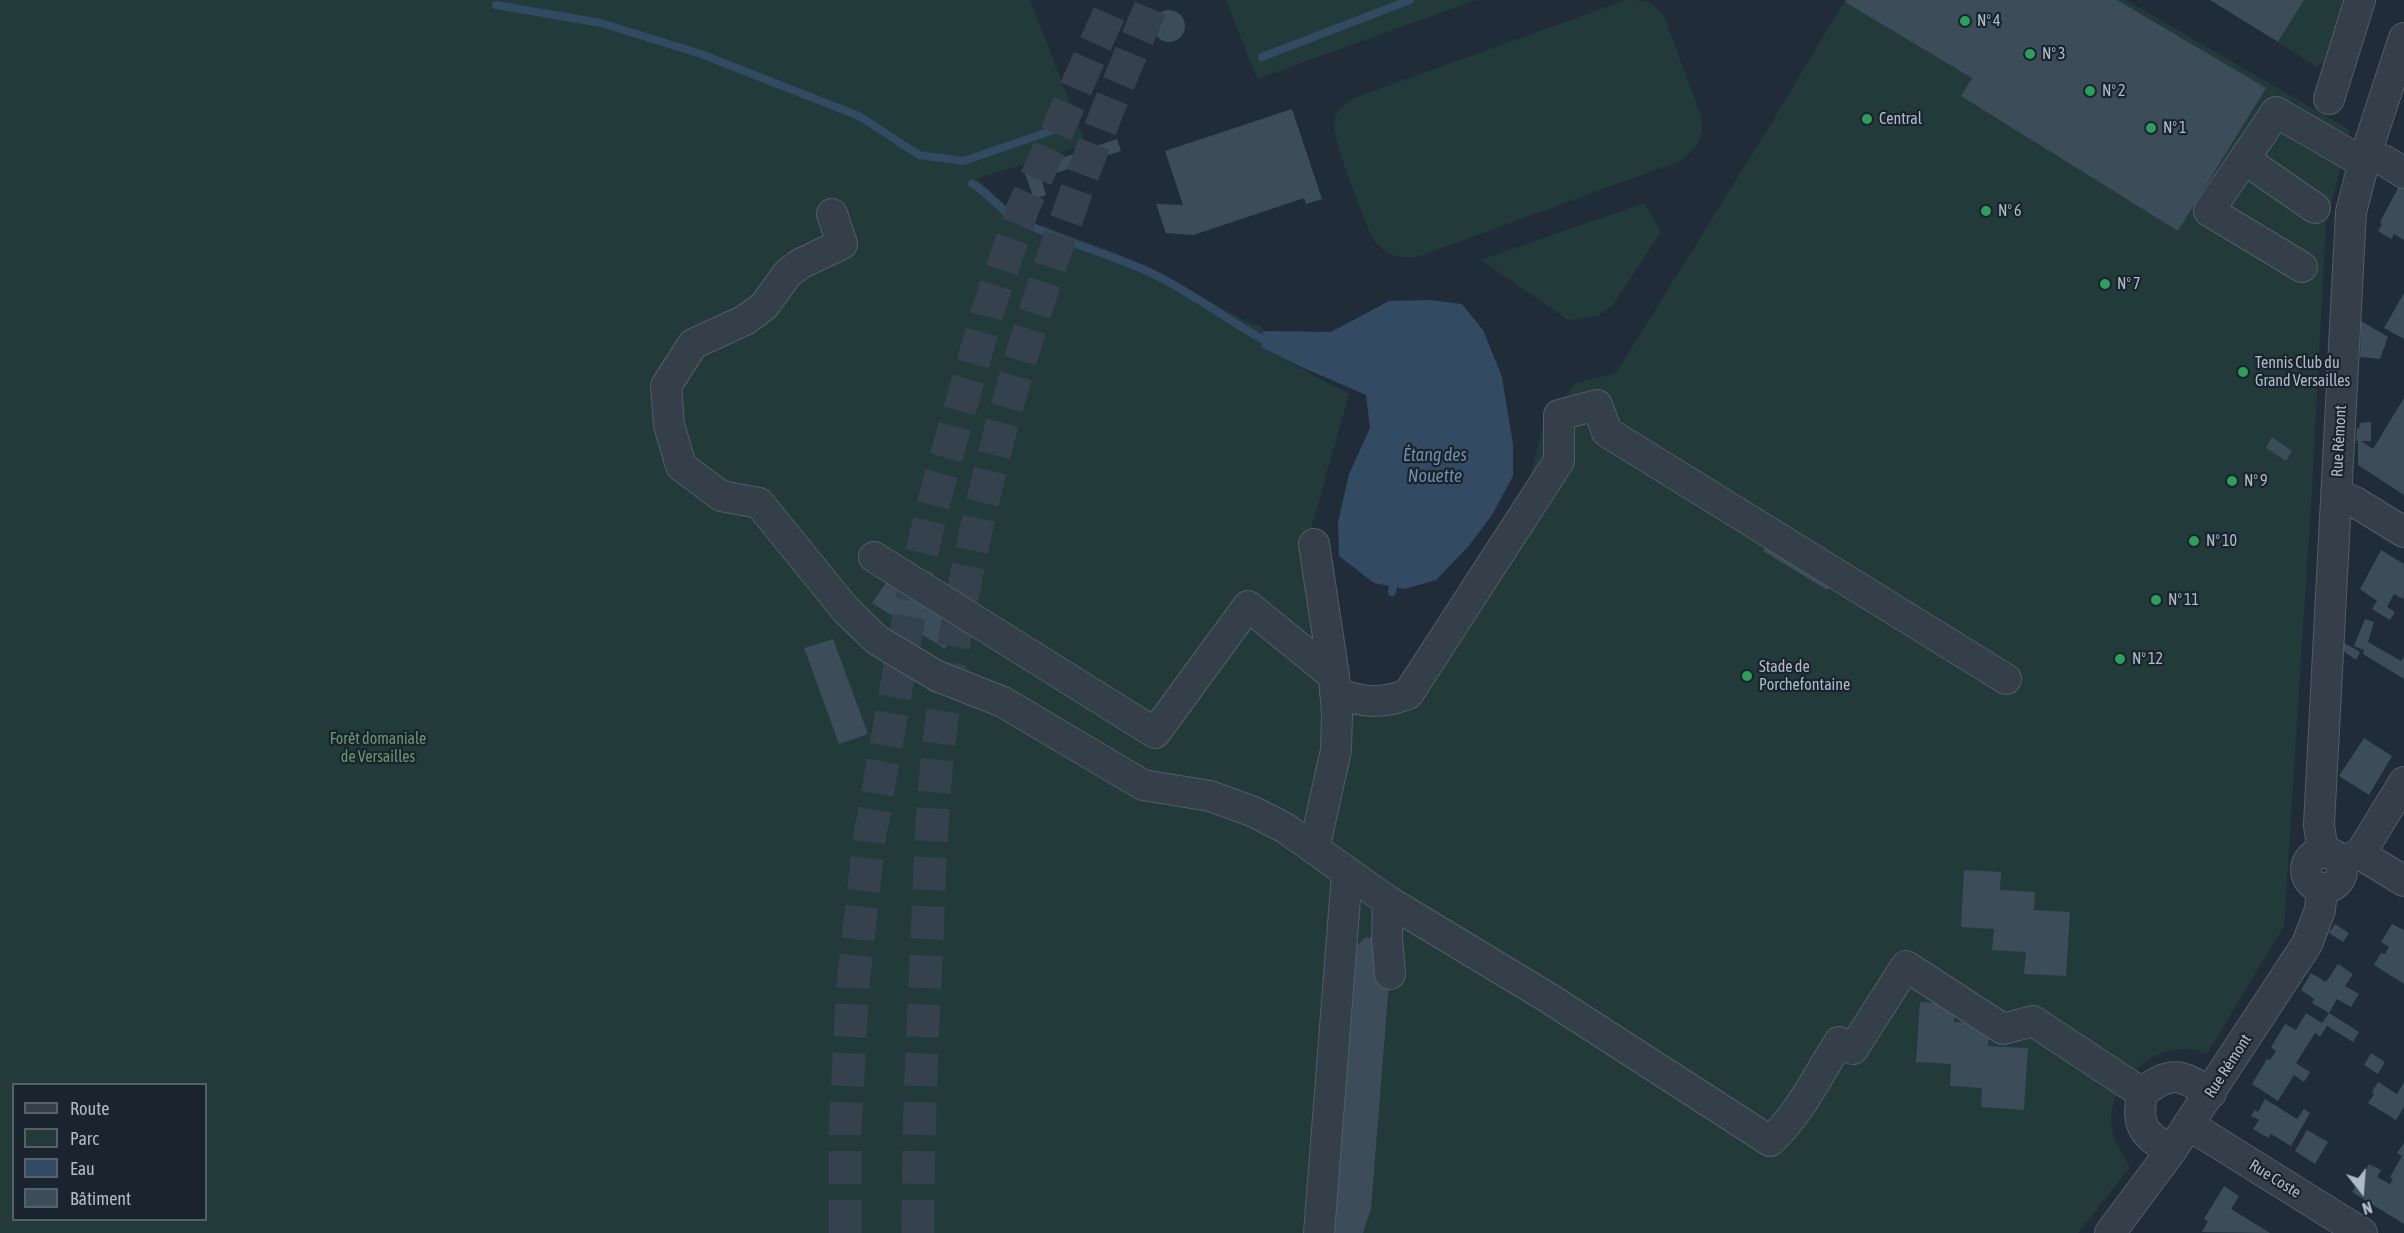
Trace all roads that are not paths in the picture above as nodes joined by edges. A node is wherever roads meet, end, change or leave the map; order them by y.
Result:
1 (2360, 0) edge
2 (2404, 38) edge
3 (2329, 99) dead end
4 (2365, 158) junction
5 (2244, 159) junction
6 (2404, 173) edge
7 (2315, 208) dead end
8 (832, 214) dead end
9 (2302, 267) dead end
10 (2337, 494) junction
11 (2404, 532) edge
12 (1314, 544) dead end
13 (874, 557) dead end
14 (2006, 679) dead end
15 (1335, 685) junction
16 (2404, 782) edge
17 (1314, 849) junction
18 (2341, 857) junction
19 (1347, 873) junction
20 (2404, 881) edge
21 (1388, 901) junction
22 (1390, 974) dead end
23 (2211, 1092) junction
24 (2142, 1093) junction
25 (2189, 1125) junction
26 (2171, 1151) junction
27 (1319, 1233) edge
28 (2110, 1233) edge
29 (2362, 1233) edge

1 - 3 street
2 - 4 street, Rue Rémont
4 - 5 street
4 - 6 street
4 - 10 street, Rue Rémont
5 - 7 street
5 - 9 street
8 - 17 street
10 - 11 street
10 - 18 street, Rue Rémont
12 - 15 street
13 - 15 street
14 - 15 street
15 - 17 street
16 - 18 street
17 - 19 street
18 - 20 street
18 - 23 street, Rue Rémont
19 - 21 street
19 - 27 street
21 - 22 street
21 - 24 street
23 - 24 street
23 - 25 street, Rue Rémont
24 - 26 street
25 - 26 street, Rue Rémont
25 - 29 street, Rue Coste
26 - 28 street, Rue Rémont

